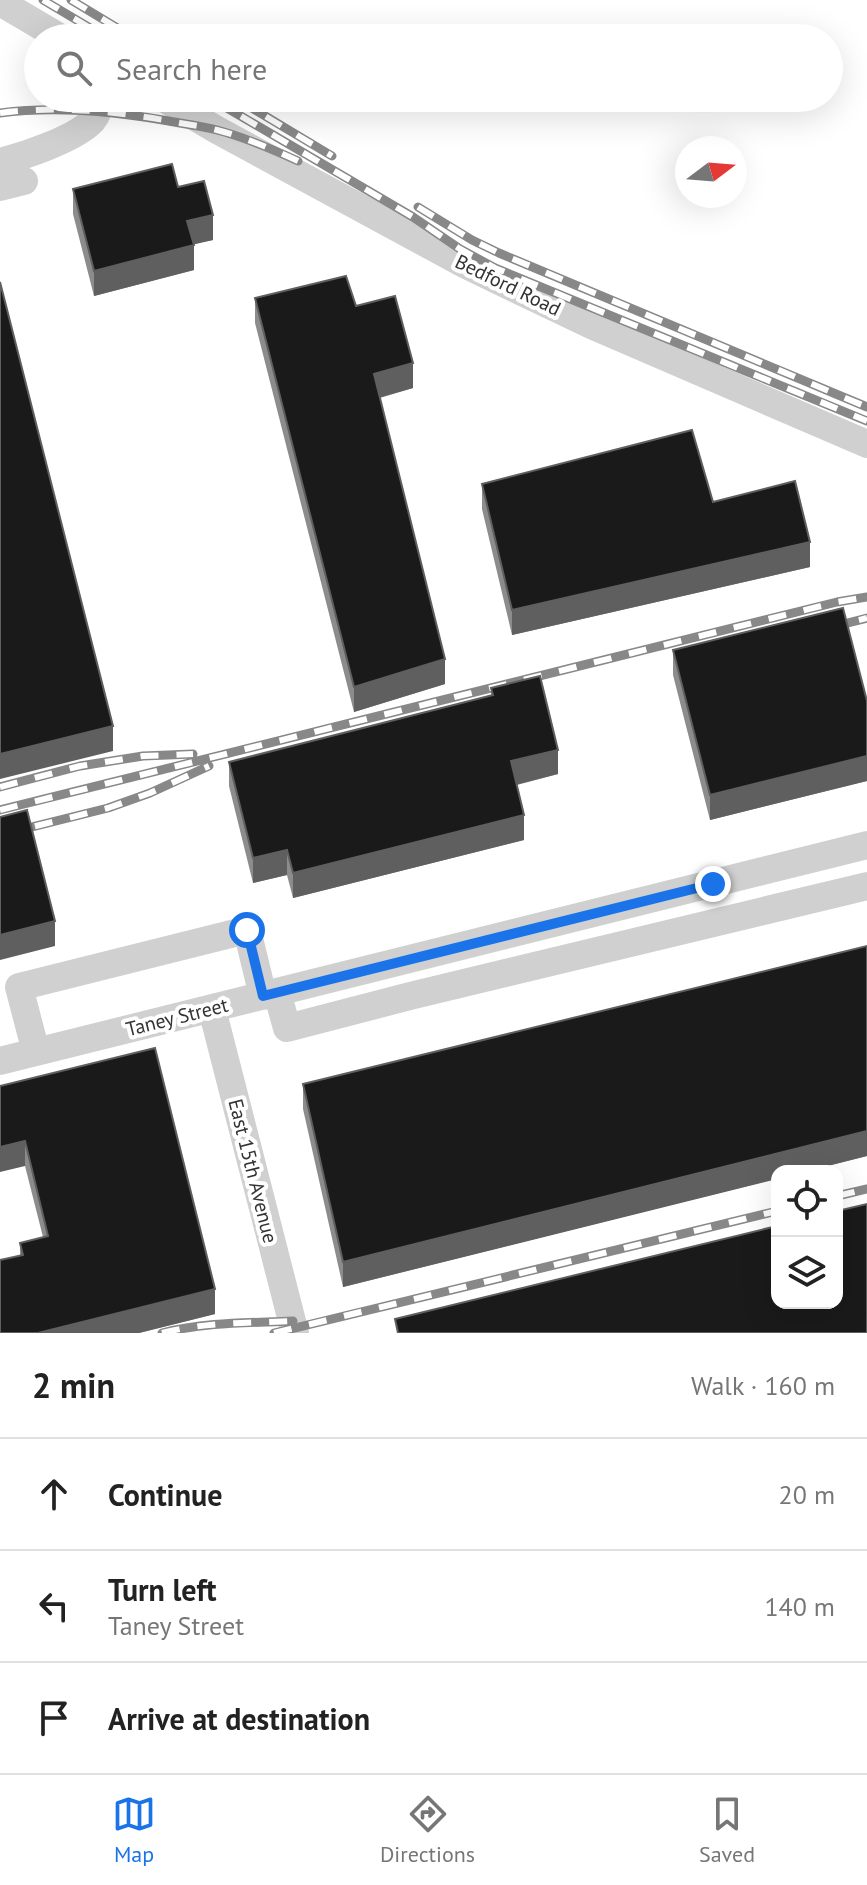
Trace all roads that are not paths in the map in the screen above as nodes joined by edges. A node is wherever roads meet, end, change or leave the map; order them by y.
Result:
1 (0, 2) edge
2 (37, 24) edge
3 (96, 112) edge
4 (187, 112) edge
5 (0, 162) edge
6 (867, 444) edge
7 (852, 849) edge
8 (790, 865) junction
9 (750, 875) junction
10 (713, 884) junction
11 (859, 887) edge
12 (665, 896) junction
13 (800, 902) junction
14 (759, 912) junction
15 (567, 921) junction
16 (722, 921) junction
17 (539, 928) junction
18 (675, 932) junction
19 (506, 936) junction
20 (576, 957) junction
21 (401, 961) junction
22 (548, 963) junction
23 (365, 970) junction
24 (514, 972) junction
25 (270, 994) junction
26 (410, 996) junction
27 (374, 1006) junction
28 (212, 1009) junction
29 (36, 1052) junction
30 (0, 1061) edge
31 (295, 1333) edge

1 - 2 street
3 - 5 street
4 - 6 street, Bedford Road
7 - 8 street, Taney Street
7 - 11 street
8 - 9 street, Taney Street
8 - 13 street
9 - 10 street, Taney Street
9 - 14 street
10 - 12 street, Taney Street
10 - 16 street
11 - 13 street
12 - 15 street, Taney Street
12 - 18 street
13 - 14 street
14 - 16 street
15 - 17 street, Taney Street
15 - 20 street
16 - 18 street
17 - 19 street, Taney Street
17 - 22 street
18 - 20 street
19 - 21 street, Taney Street
19 - 24 street
20 - 22 street
21 - 23 street, Taney Street
21 - 26 street
22 - 24 street
23 - 25 street, Taney Street
23 - 27 street
24 - 26 street
25 - 27 street
25 - 28 street, Taney Street
25 - 29 street
26 - 27 street
28 - 29 street, Taney Street
28 - 31 street, East 15th Avenue
29 - 30 street, Taney Street

